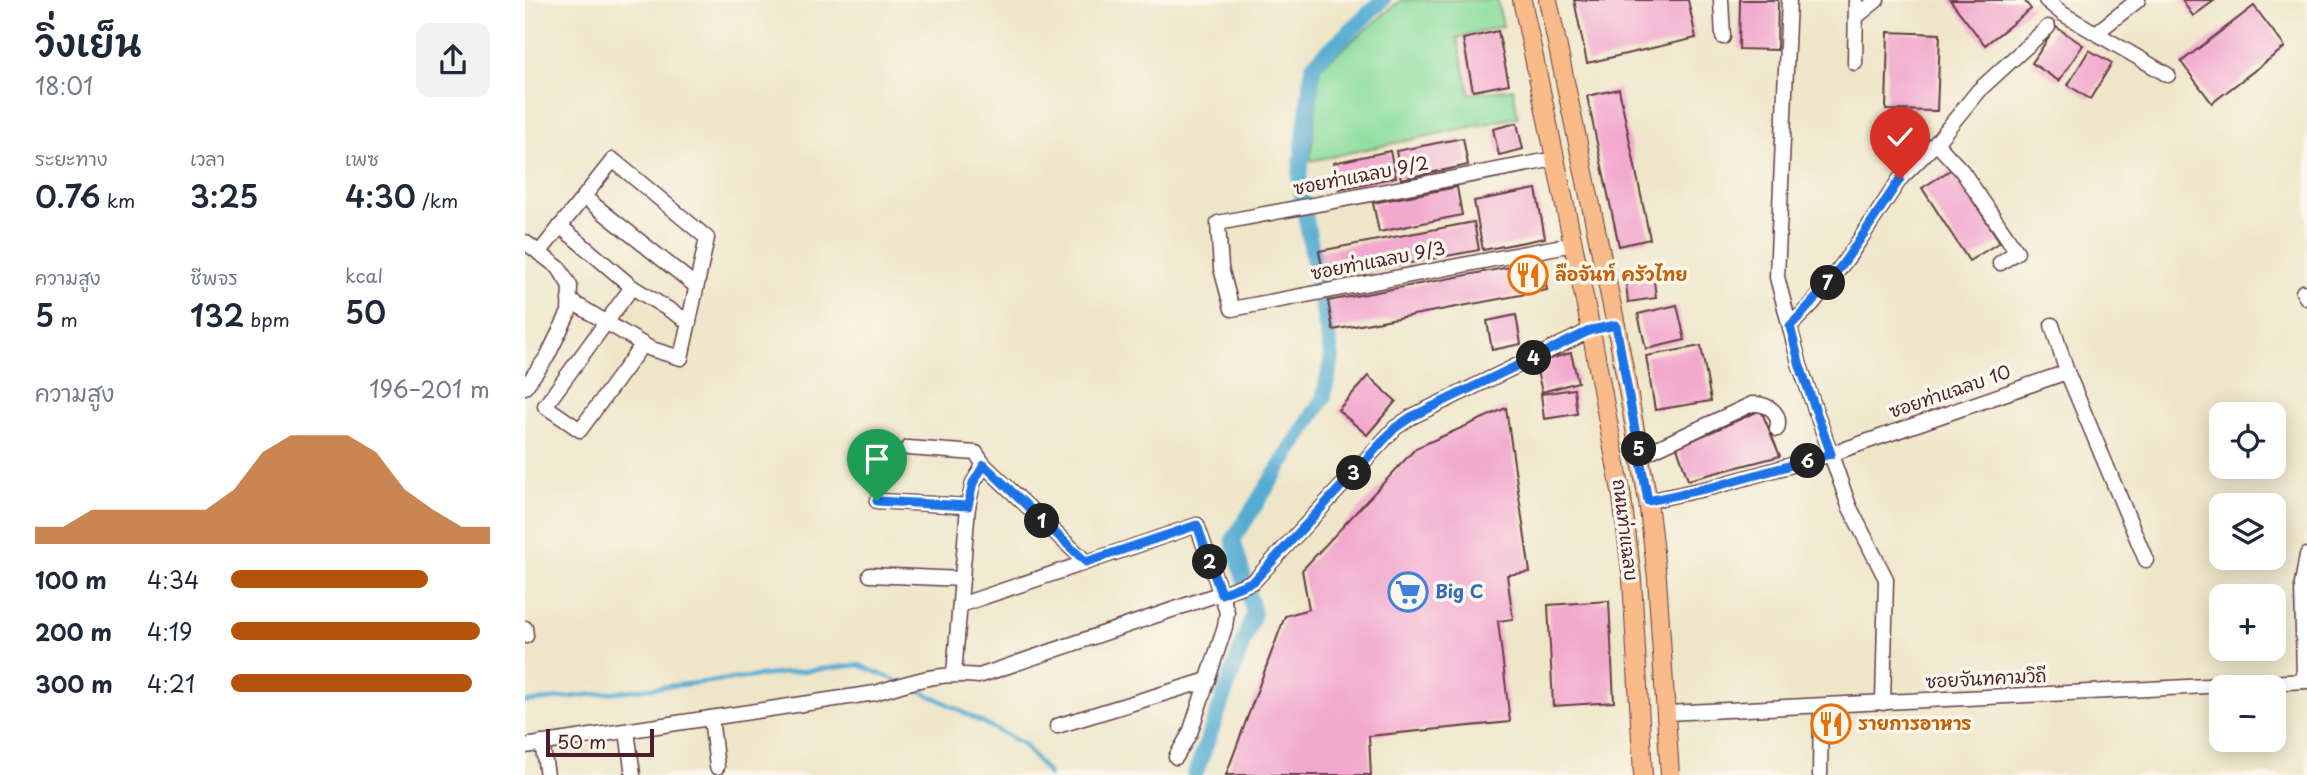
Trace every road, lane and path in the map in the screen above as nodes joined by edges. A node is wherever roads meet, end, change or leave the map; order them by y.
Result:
1 (1522, 0) edge
2 (1548, 0) edge
3 (1721, 0) edge
4 (1789, 0) edge
5 (1856, 0) edge
6 (1877, 0) edge
7 (2046, 0) edge
8 (2138, 0) edge
9 (1856, 17) junction
10 (2048, 27) dead end
11 (2096, 33) junction
12 (1723, 37) dead end
13 (1855, 63) dead end
14 (2168, 75) dead end
15 (1936, 143) junction
16 (1555, 159) junction
17 (583, 197) junction
18 (560, 226) junction
19 (525, 242) edge
20 (1573, 244) junction
21 (539, 253) junction
22 (2000, 263) dead end
23 (1221, 268) joint
24 (696, 286) junction
25 (632, 287) junction
26 (569, 300) junction
27 (606, 322) junction
28 (689, 322) junction
29 (1616, 325) junction
30 (2052, 325) dead end
31 (1790, 326) junction
32 (1591, 330) junction
33 (643, 344) junction
34 (2067, 372) junction
35 (525, 387) edge
36 (1777, 429) dead end
37 (908, 448) dead end
38 (1831, 454) junction
39 (1640, 456) junction
40 (984, 465) junction
41 (877, 501) dead end
42 (1648, 501) junction
43 (968, 506) junction
44 (2307, 555) edge
45 (2146, 560) dead end
46 (1086, 562) junction
47 (870, 575) dead end
48 (962, 579) junction
49 (1221, 594) junction
50 (2304, 600) edge
51 (960, 605) junction
52 (954, 674) junction
53 (1207, 680) junction
54 (2306, 681) edge
55 (1883, 703) junction
56 (1821, 706) junction
57 (1667, 713) junction
58 (1639, 715) junction
59 (711, 718) junction
60 (1057, 726) dead end
61 (627, 731) junction
62 (542, 743) junction
63 (525, 746) edge
64 (1176, 757) dead end
65 (717, 767) dead end
66 (547, 775) edge
67 (633, 775) edge
68 (1643, 775) edge
69 (1670, 775) edge
70 (1820, 775) edge

1 - 16 main road, ถนนท่าแฉลบ
2 - 29 main road, ถนนท่าแฉลบ
3 - 12 street
4 - 31 street
5 - 9 street
6 - 9 street
7 - 11 street
8 - 11 street
9 - 13 street
10 - 15 street
11 - 14 street
15 - 22 street
15 - 31 street
16 - 20 main road, ถนนท่าแฉลบ
16 - 23 street, ซอยท่าแฉลบ 9/2
17 - 18 street
17 - 24 street
17 - 24 street
18 - 21 street
18 - 25 street
19 - 21 street
20 - 23 street, ซอยท่าแฉลบ 9/3
20 - 32 main road, ถนนท่าแฉลบ
21 - 26 street
24 - 28 street
25 - 27 street
25 - 28 street
26 - 27 street
26 - 35 street
27 - 33 street
27 - 33 street
28 - 33 street
29 - 32 main road
29 - 39 main road, ถนนท่าแฉลบ
30 - 34 street
31 - 38 street
32 - 49 street
32 - 58 main road, ถนนท่าแฉลบ
34 - 38 street, ซอยท่าแฉลบ 10
34 - 45 street
36 - 39 street
37 - 40 street
38 - 42 street, ซอยท่าแฉลบ 10
38 - 55 street
39 - 42 main road, ถนนท่าแฉลบ
40 - 43 street
40 - 46 street
41 - 43 street
42 - 57 main road, ถนนท่าแฉลบ
43 - 48 street
44 - 50 street
46 - 49 street
46 - 51 street
47 - 48 street
48 - 51 street
49 - 52 street
49 - 53 street
50 - 54 street
51 - 52 street
52 - 59 street
53 - 60 street
53 - 64 street
54 - 55 street, ซอยจันทคามวิถี
55 - 56 street, ซอยจันทคามวิถี
56 - 57 street, ซอยจันทคามวิถี
56 - 70 street
57 - 58 main road
57 - 69 main road, ถนนท่าแฉลบ
58 - 68 main road, ถนนท่าแฉลบ
59 - 61 street
59 - 65 street
61 - 62 street
61 - 67 street
62 - 63 street
62 - 66 street

